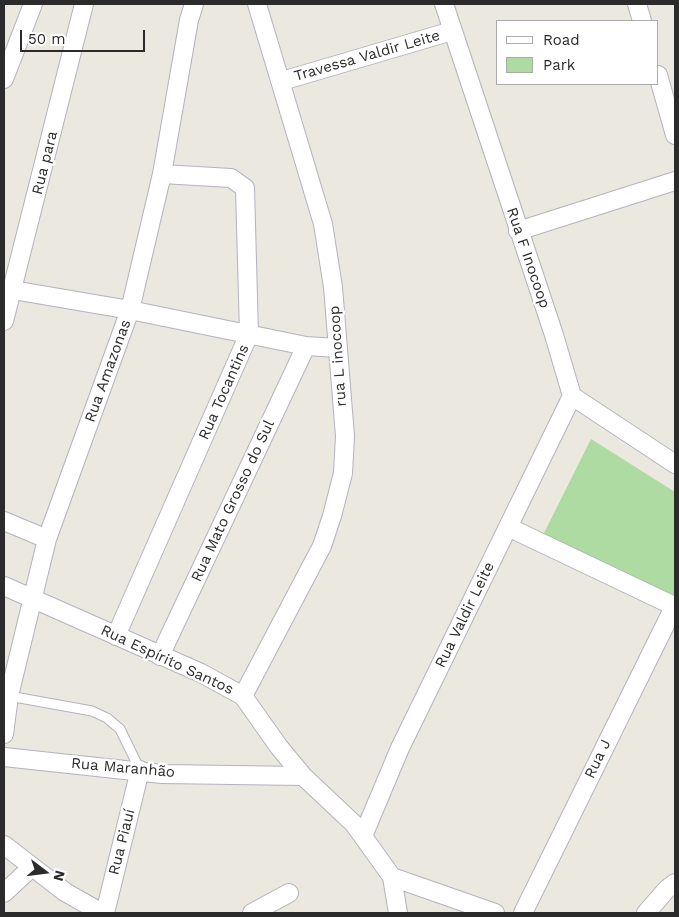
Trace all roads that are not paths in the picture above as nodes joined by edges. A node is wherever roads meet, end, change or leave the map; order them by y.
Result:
1 (33, 4) edge
2 (84, 4) edge
3 (194, 4) edge
4 (258, 4) edge
5 (444, 4) edge
6 (637, 4) edge
7 (642, 20) edge
8 (452, 31) junction
9 (4, 79) edge
10 (659, 79) edge
11 (282, 81) junction
12 (675, 136) edge
13 (162, 174) junction
14 (675, 181) edge
15 (518, 231) junction
16 (13, 290) junction
17 (130, 310) junction
18 (4, 321) edge
19 (249, 334) junction
20 (306, 346) junction
21 (338, 348) junction
22 (572, 396) junction
23 (675, 464) edge
24 (4, 521) edge
25 (508, 527) junction
26 (47, 539) junction
27 (4, 586) edge
28 (32, 597) junction
29 (674, 605) edge
30 (116, 636) junction
31 (160, 656) junction
32 (9, 696) junction
33 (243, 696) junction
34 (4, 734) edge
35 (4, 757) edge
36 (140, 770) junction
37 (303, 776) junction
38 (364, 836) junction
39 (4, 845) edge
40 (32, 867) junction
41 (392, 877) junction
42 (675, 883) edge
43 (4, 893) edge
44 (289, 893) dead end
45 (103, 913) edge
46 (252, 913) edge
47 (398, 913) edge
48 (495, 913) edge
49 (523, 913) edge
50 (646, 913) edge

1 - 9 street
2 - 16 street, Rua para
3 - 13 street, Rua Amazonas
4 - 11 street, rua L inocoop
5 - 8 street, Rua F Inocoop
6 - 7 street
8 - 11 street, Travessa Valdir Leite
8 - 15 street, Rua F Inocoop
10 - 12 street
11 - 21 street, rua L inocoop
13 - 17 street, Rua Amazonas
13 - 19 street, Rua Tocantins
14 - 15 street
15 - 22 street, Rua F Inocoop
16 - 17 street
16 - 18 street, Rua para
17 - 19 street
17 - 26 street, Rua Amazonas
19 - 20 street
19 - 30 street, Rua Tocantins
20 - 21 street
20 - 31 street, Rua Mato Grosso do Sul
21 - 33 street, rua L inocoop
22 - 23 street
22 - 25 street, Rua Valdir Leite
24 - 26 street
25 - 29 street, Rua J
25 - 38 street, Rua Valdir Leite
26 - 28 street, Rua Amazonas
27 - 28 street, Rua Espírito Santos
28 - 30 street, Rua Espírito Santos
28 - 32 street, Rua Amazonas
29 - 49 street, Rua J
30 - 31 street, Rua Espírito Santos
31 - 33 street, Rua Espírito Santos
32 - 34 street, Rua Amazonas
32 - 36 lane
33 - 37 street, Rua Espírito Santos
35 - 36 street, Rua Maranhão
36 - 37 street, Rua Maranhão
36 - 45 street, Rua Piauí
37 - 38 street, Rua Espírito Santos
38 - 41 street, Rua Espírito Santos
39 - 40 street
40 - 43 street
40 - 45 street
41 - 47 street
41 - 48 street
42 - 50 street
44 - 46 street

